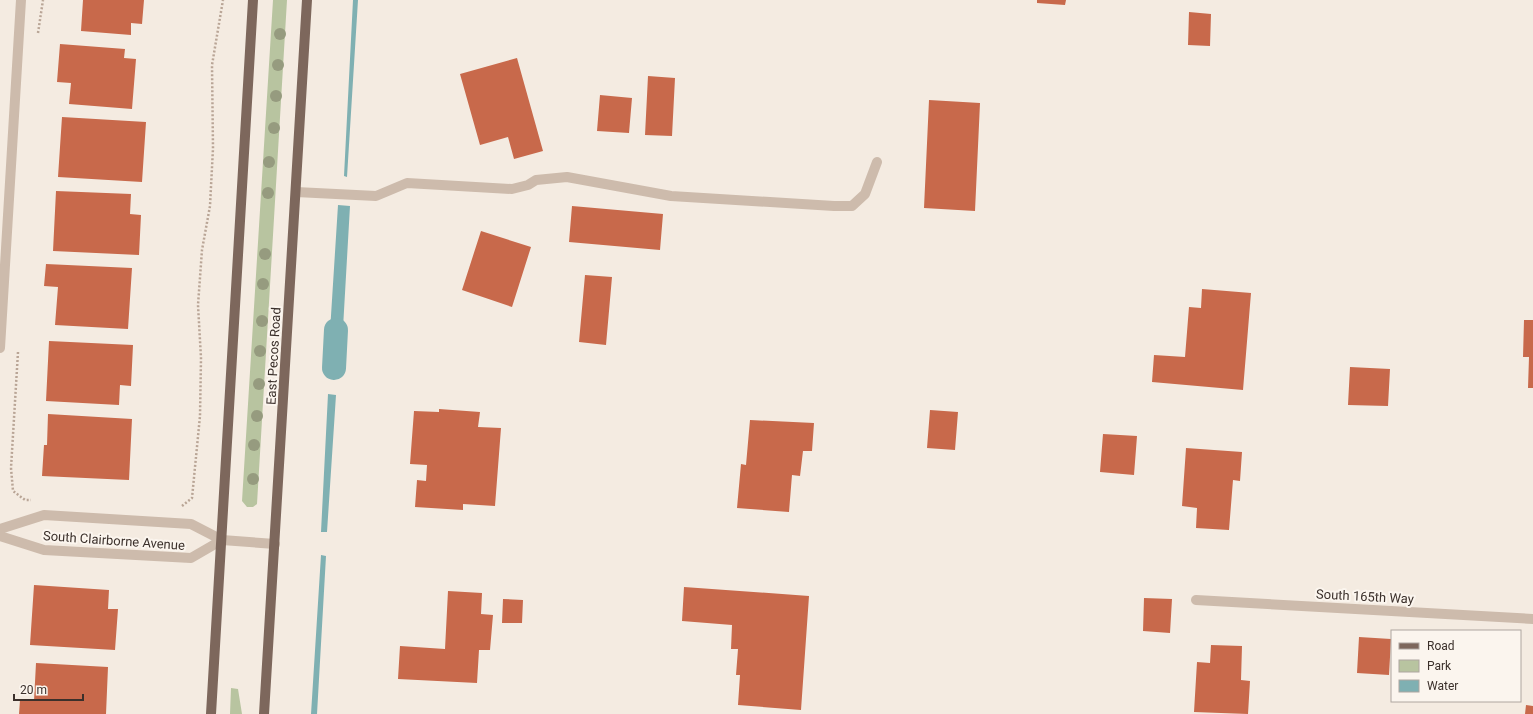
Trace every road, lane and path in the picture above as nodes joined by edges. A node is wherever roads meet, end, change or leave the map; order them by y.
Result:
1 (21, 0) edge
2 (43, 0) edge
3 (223, 0) edge
4 (253, 0) edge
5 (307, 0) edge
6 (37, 39) dead end
7 (876, 162) dead end
8 (296, 192) junction
9 (0, 348) edge
10 (18, 349) dead end
11 (32, 501) dead end
12 (175, 506) dead end
13 (0, 529) edge
14 (0, 536) edge
15 (222, 540) junction
16 (275, 544) junction
17 (1196, 600) dead end
18 (1533, 619) edge
19 (211, 714) edge
20 (264, 714) edge

1 - 9 street
2 - 6 path
3 - 12 path
4 - 15 main road
5 - 8 main road, East Pecos Road
7 - 8 street
8 - 16 main road, East Pecos Road
10 - 11 path
13 - 15 street, South Clairborne Avenue
14 - 15 street, South Clairborne Avenue
15 - 16 street, South Clairborne Avenue
15 - 19 main road
16 - 20 main road, East Pecos Road
17 - 18 street, South 165th Way

